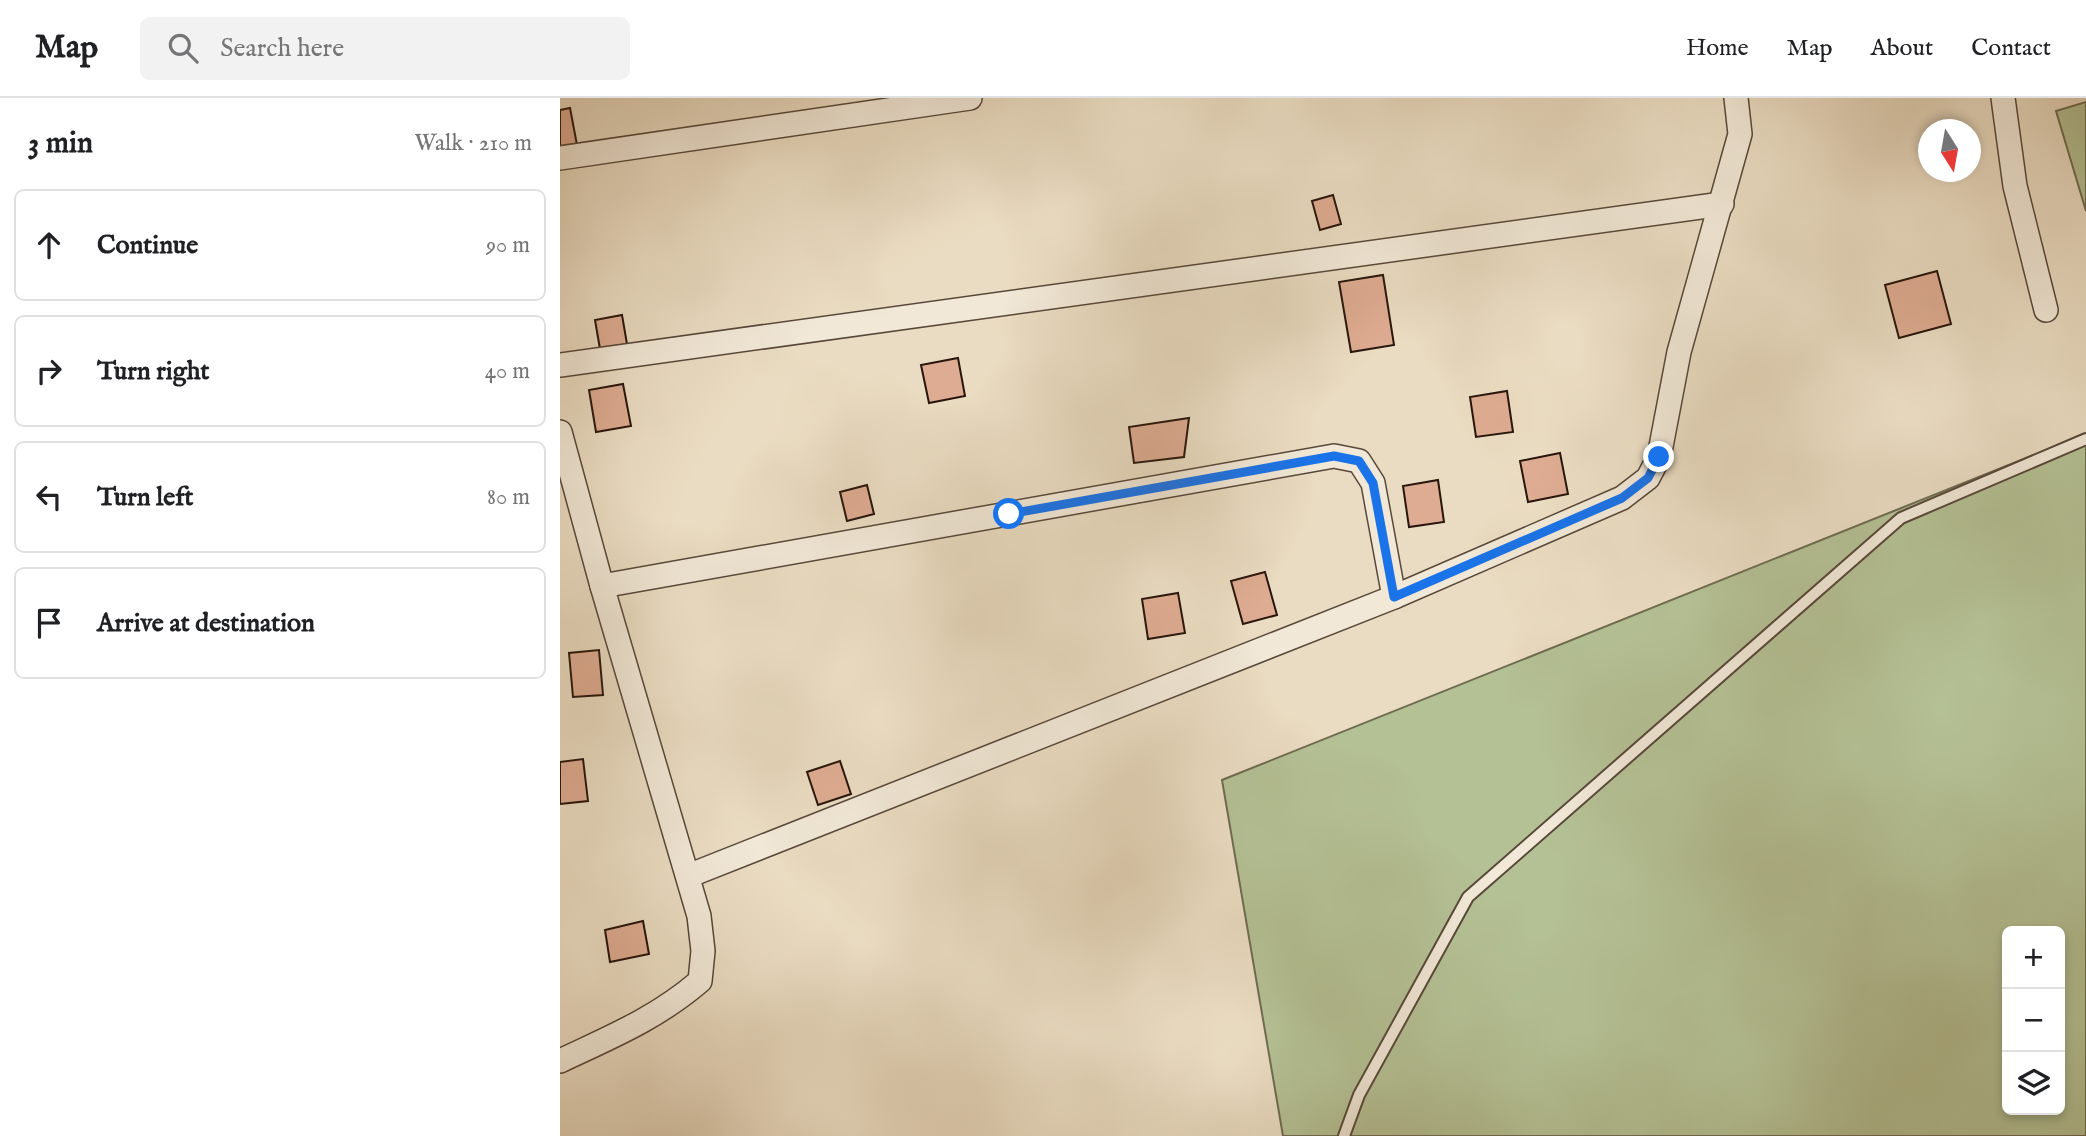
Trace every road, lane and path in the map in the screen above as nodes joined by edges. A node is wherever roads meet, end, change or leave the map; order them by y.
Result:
1 (970, 98) edge
2 (1736, 98) edge
3 (1754, 98) edge
4 (2003, 98) edge
5 (1740, 134) junction
6 (560, 158) edge
7 (1722, 204) junction
8 (2046, 310) dead end
9 (560, 365) edge
10 (560, 432) edge
11 (2086, 439) edge
12 (602, 586) junction
13 (1394, 597) junction
14 (688, 876) junction
15 (560, 1061) edge
16 (1344, 1136) edge

1 - 6 street
2 - 5 street
3 - 5 street
4 - 8 street
5 - 7 street
7 - 9 street
7 - 13 street
10 - 12 street
11 - 16 lane
12 - 13 street
12 - 14 street
13 - 14 street
14 - 15 street

